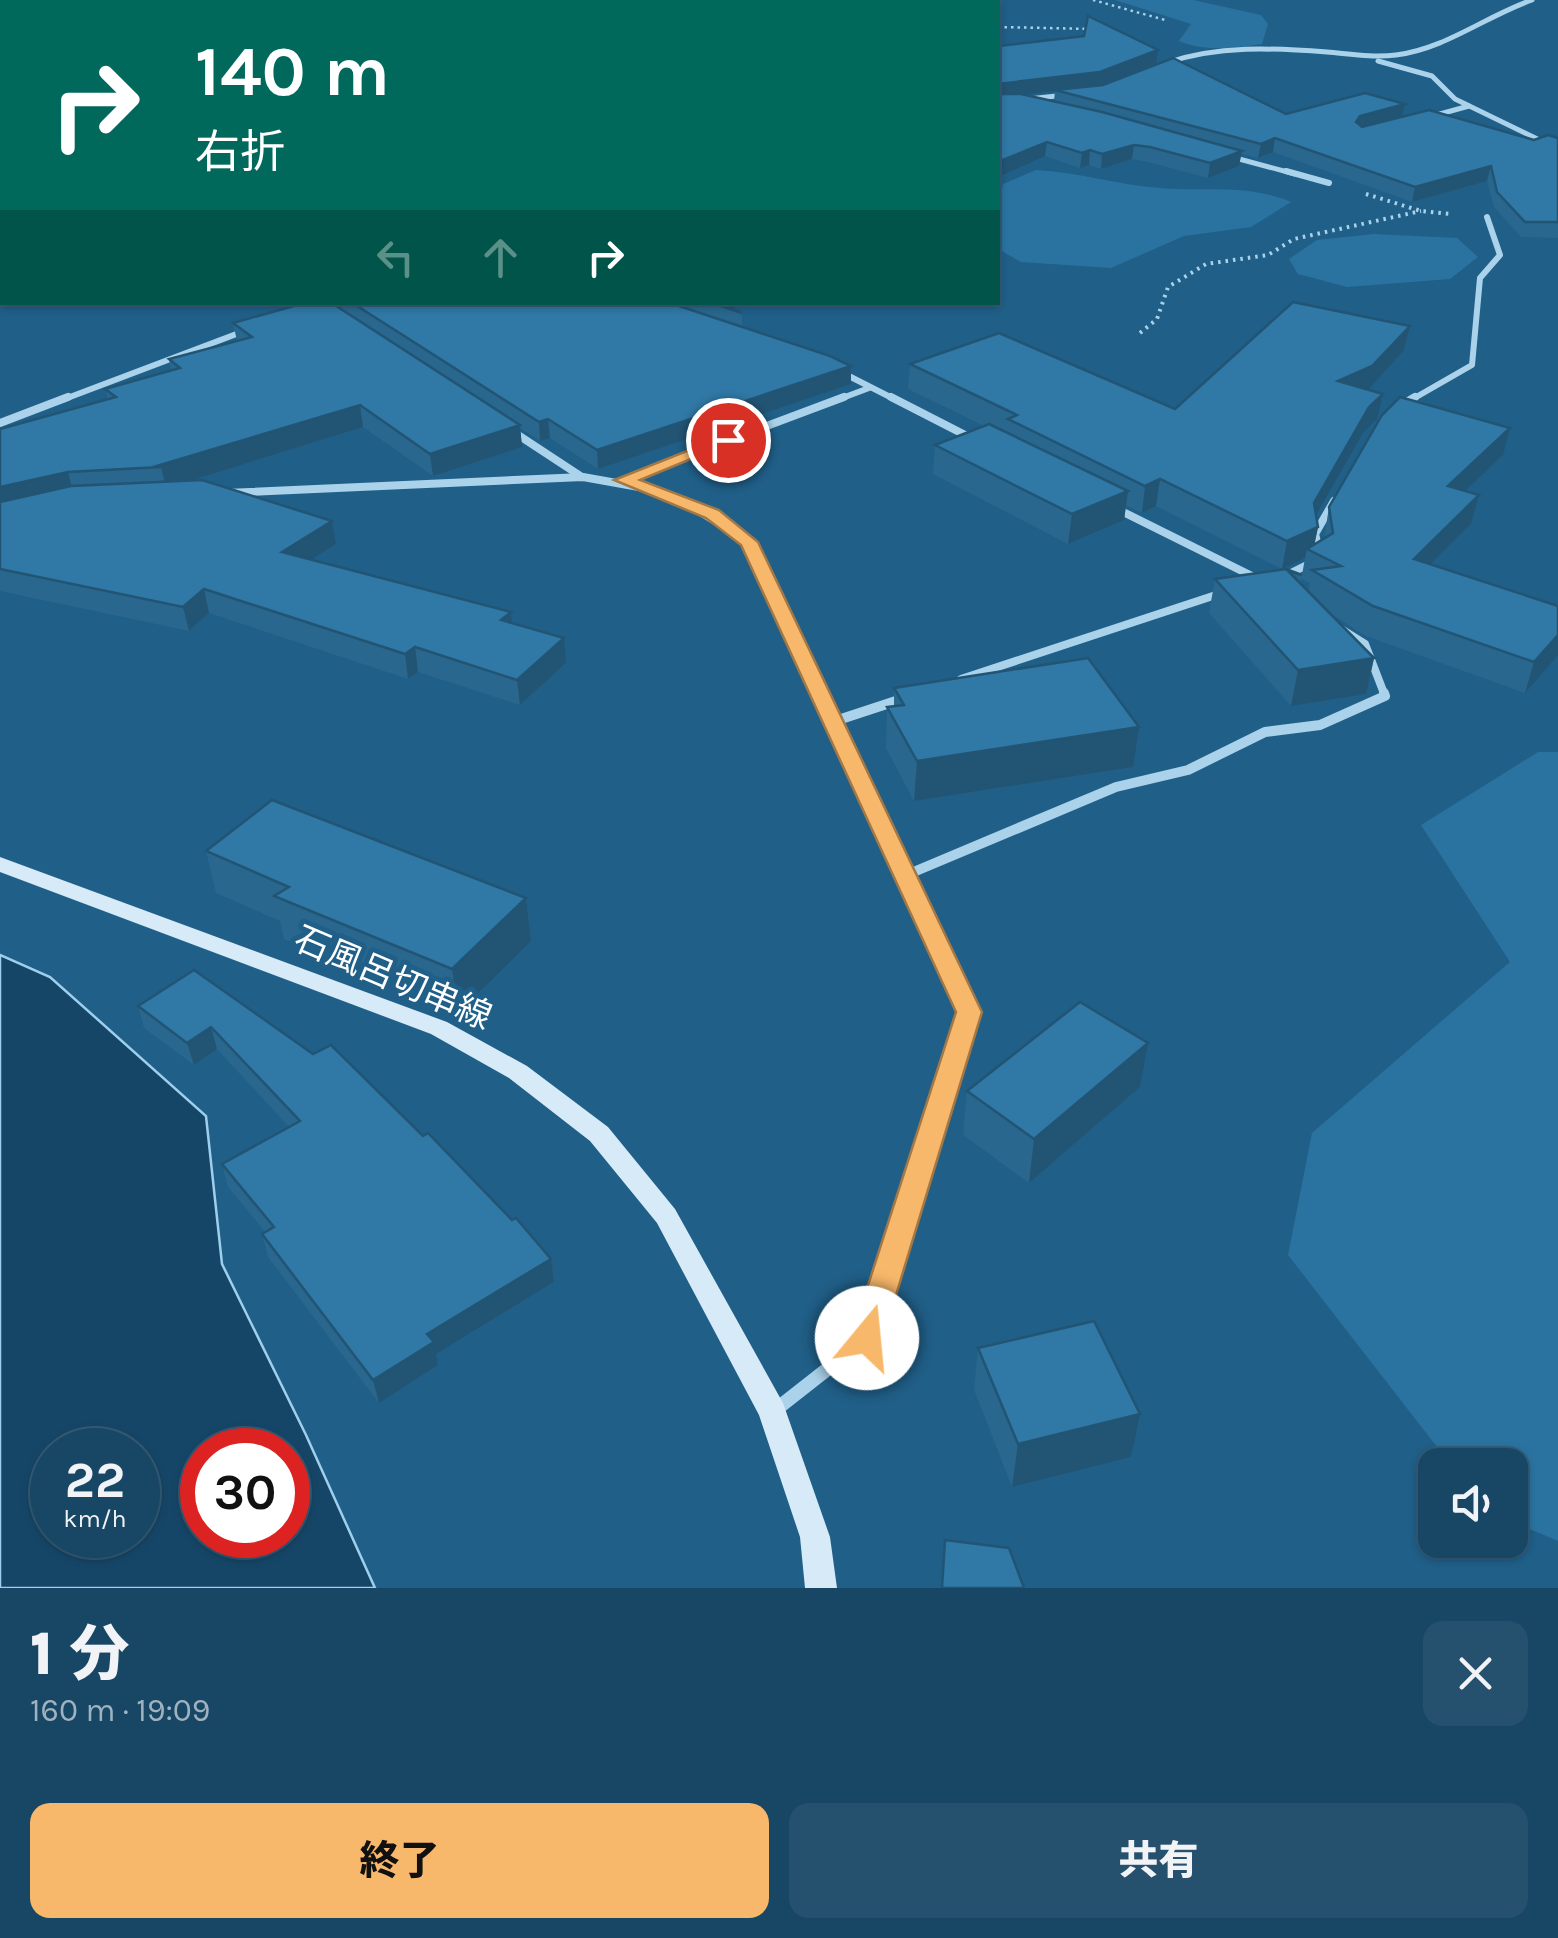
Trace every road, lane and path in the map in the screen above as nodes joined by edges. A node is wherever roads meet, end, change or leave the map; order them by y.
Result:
1 (1092, 0) edge
2 (1532, 0) edge
3 (1000, 27) edge
4 (1107, 31) edge
5 (1185, 57) junction
6 (1369, 58) junction
7 (1156, 68) edge
8 (1081, 94) edge
9 (1038, 106) edge
10 (1469, 106) junction
11 (1415, 121) edge
12 (1558, 149) edge
13 (1218, 152) edge
14 (1329, 183) joint
15 (1421, 210) junction
16 (1487, 218) joint
17 (262, 325) edge
18 (1140, 333) dead end
19 (832, 367) edge
20 (869, 388) junction
21 (1394, 412) edge
22 (0, 423) edge
23 (500, 423) edge
24 (976, 440) edge
25 (582, 477) junction
26 (623, 480) junction
27 (1342, 485) edge
28 (211, 493) edge
29 (1100, 501) edge
30 (1260, 580) junction
31 (1275, 589) edge
32 (1335, 626) edge
33 (944, 685) edge
34 (906, 697) edge
35 (832, 722) junction
36 (0, 864) edge
37 (904, 876) junction
38 (773, 1412) junction
39 (821, 1588) edge

1 - 5 path
2 - 6 street
3 - 4 path
5 - 6 street
5 - 7 street
6 - 10 street
8 - 9 street
10 - 11 street
10 - 12 street
13 - 14 street
14 - 15 path
15 - 16 path
15 - 18 path
16 - 21 street
17 - 22 street
19 - 20 street
20 - 24 street
20 - 26 street
23 - 25 street
25 - 26 street
25 - 28 street
26 - 35 street
27 - 30 street
29 - 30 street
30 - 31 street
30 - 33 street
32 - 37 street
34 - 35 street
35 - 37 street
36 - 38 main road, 石風呂切串線
37 - 38 street
38 - 39 main road, 石風呂切串線

